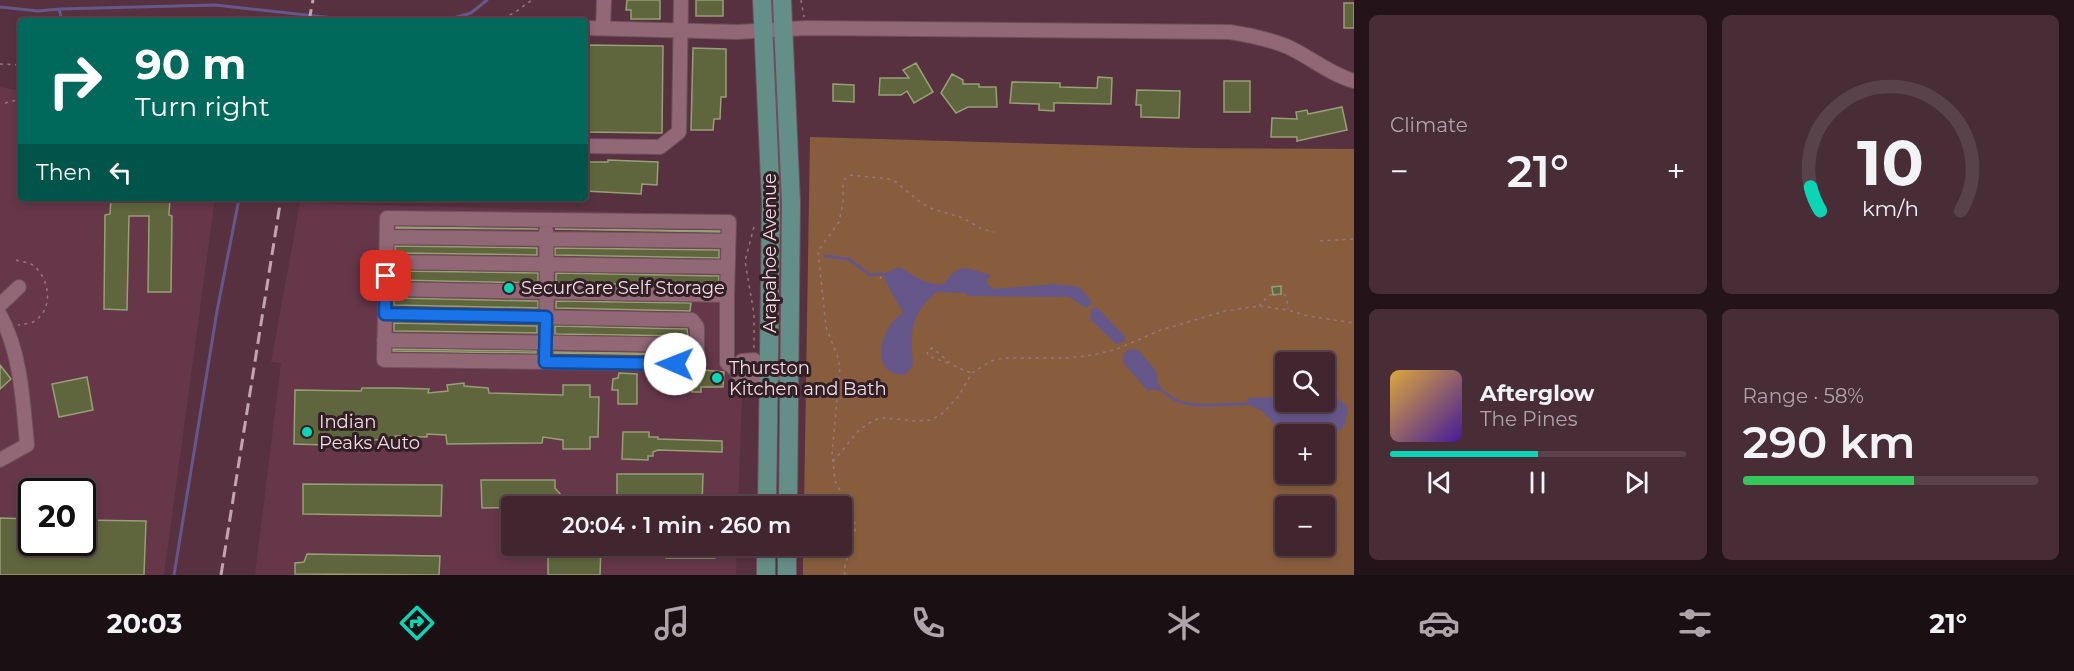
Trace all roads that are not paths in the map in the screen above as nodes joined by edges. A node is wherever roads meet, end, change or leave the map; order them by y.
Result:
1 (604, 0) edge
2 (681, 0) edge
3 (762, 0) edge
4 (782, 0) edge
5 (588, 28) edge
6 (603, 28) junction
7 (783, 29) junction
8 (680, 30) junction
9 (762, 31) junction
10 (1354, 81) edge
11 (588, 146) edge
12 (546, 220) junction
13 (387, 237) junction
14 (547, 239) junction
15 (728, 241) junction
16 (386, 262) junction
17 (547, 264) junction
18 (728, 267) junction
19 (19, 287) dead end
20 (385, 289) junction
21 (547, 292) junction
22 (727, 295) junction
23 (0, 305) edge
24 (385, 314) junction
25 (546, 317) junction
26 (3, 321) edge
27 (384, 340) junction
28 (546, 343) junction
29 (697, 345) junction
30 (545, 362) junction
31 (770, 373) junction
32 (790, 373) junction
33 (0, 460) edge
34 (767, 496) edge
35 (788, 496) edge
36 (766, 556) edge
37 (787, 556) edge
38 (766, 575) edge
39 (786, 575) edge

1 - 6 street
2 - 8 street
3 - 9 main road, Arapahoe Avenue
4 - 7 main road, Arapahoe Avenue
5 - 6 street
6 - 8 street
7 - 9 street
7 - 10 street
7 - 32 main road, Arapahoe Avenue
8 - 9 street
8 - 11 street
9 - 31 main road, Arapahoe Avenue
12 - 13 street
12 - 14 street
12 - 15 street
13 - 14 street
13 - 16 street
14 - 15 street
14 - 17 street
15 - 18 street
16 - 17 street
16 - 20 street
17 - 18 street
17 - 21 street
18 - 22 street
19 - 23 street
20 - 21 street
20 - 24 street
21 - 22 street
21 - 25 street
22 - 31 street
24 - 25 street
24 - 27 street
25 - 28 street
25 - 29 street
26 - 33 street
27 - 28 street
27 - 30 street
28 - 29 street
28 - 30 street
29 - 30 street
31 - 32 street
31 - 34 main road, Arapahoe Avenue
32 - 35 main road, Arapahoe Avenue
36 - 38 main road
37 - 39 main road

